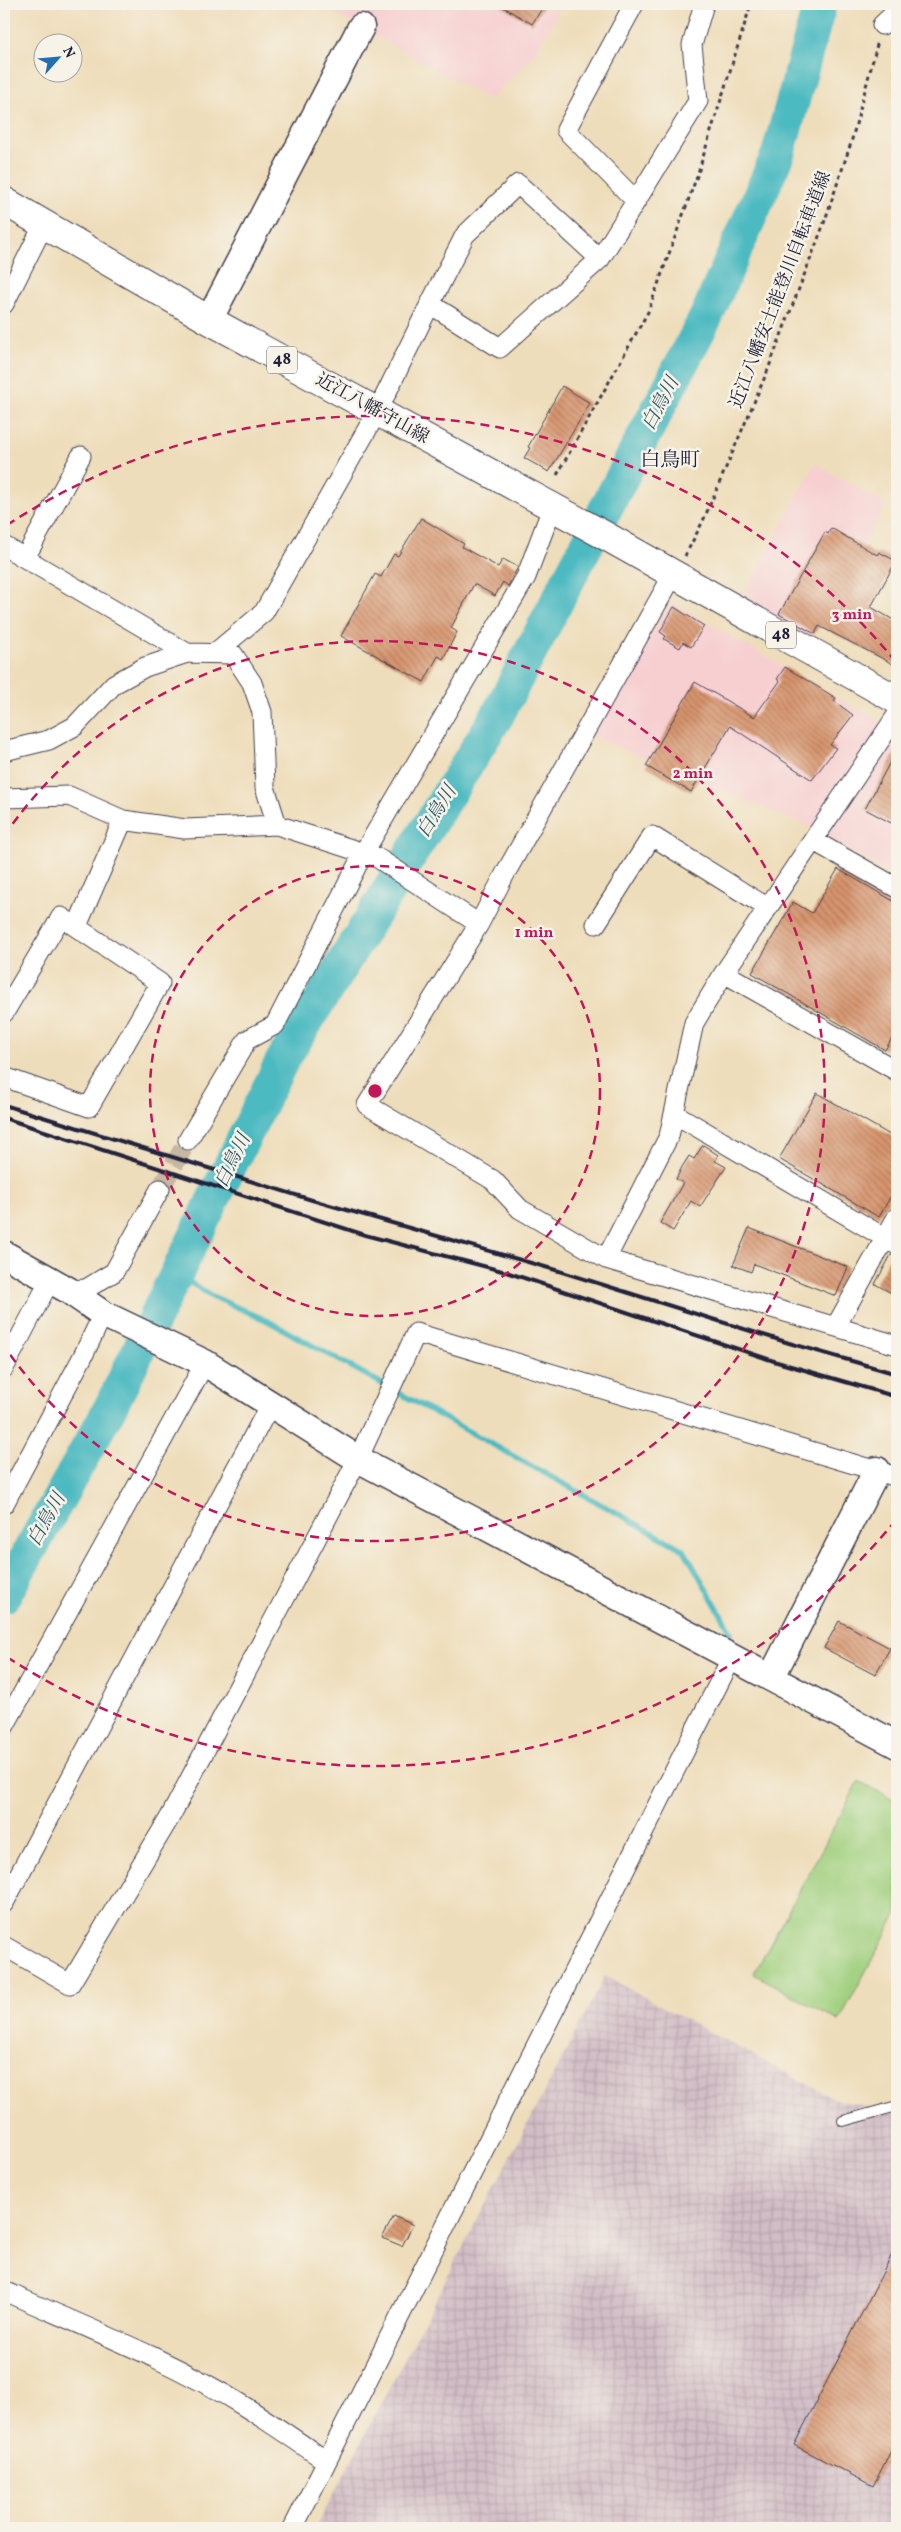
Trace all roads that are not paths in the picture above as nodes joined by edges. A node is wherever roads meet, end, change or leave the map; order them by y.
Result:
1 (634, 4) edge
2 (704, 4) edge
3 (897, 11) edge
4 (882, 25) road end
5 (360, 27) dead end
6 (4, 201) edge
7 (636, 201) junction
8 (44, 224) junction
9 (600, 259) junction
10 (4, 304) edge
11 (430, 304) junction
12 (209, 320) junction
13 (377, 412) junction
14 (81, 456) dead end
15 (557, 511) junction
16 (4, 546) edge
17 (25, 558) junction
18 (671, 575) junction
19 (188, 653) junction
20 (215, 653) junction
21 (897, 700) edge
22 (897, 716) edge
23 (4, 751) edge
24 (4, 798) edge
25 (123, 820) junction
26 (278, 825) junction
27 (814, 841) junction
28 (370, 854) junction
29 (897, 888) edge
30 (768, 908) junction
31 (479, 924) junction
32 (596, 924) dead end
33 (77, 926) junction
34 (724, 973) junction
35 (4, 1013) edge
36 (897, 1071) edge
37 (4, 1077) edge
38 (675, 1114) junction
39 (188, 1140) tunnel mouth
40 (160, 1189) tunnel mouth
41 (897, 1217) edge
42 (892, 1242) edge
43 (4, 1254) edge
44 (606, 1259) junction
45 (59, 1285) junction
46 (103, 1314) junction
47 (836, 1326) junction
48 (897, 1345) edge
49 (205, 1363) junction
50 (4, 1368) edge
51 (270, 1404) junction
52 (358, 1458) junction
53 (887, 1474) edge
54 (4, 1504) edge
55 (732, 1657) junction
56 (771, 1678) junction
57 (4, 1727) edge
58 (897, 1745) edge
59 (4, 1903) edge
60 (5, 1950) edge
61 (897, 2106) edge
62 (843, 2121) dead end
63 (4, 2291) edge
64 (326, 2461) junction
65 (293, 2528) edge

1 - 7 street
2 - 7 street
3 - 4 street
5 - 12 street
6 - 8 main road, 近江八幡守山線 / 48
7 - 9 street
8 - 10 street
8 - 12 main road, 近江八幡守山線 / 48
9 - 11 street
9 - 11 street
11 - 13 street
12 - 13 main road, 近江八幡守山線 / 48
13 - 15 main road, 近江八幡守山線 / 48
13 - 20 street
14 - 17 street
15 - 18 main road, 近江八幡守山線 / 48
15 - 28 street
16 - 17 street
17 - 19 street
18 - 21 main road, 48
18 - 31 street
19 - 20 street
19 - 23 street
20 - 26 street
22 - 27 street
24 - 25 street
25 - 26 street
25 - 33 street
26 - 28 street
27 - 29 street
27 - 30 street
28 - 31 street
28 - 39 street
30 - 32 street
30 - 34 street
31 - 44 street
33 - 35 street
33 - 37 street
34 - 36 street
34 - 38 street
38 - 42 street
38 - 44 street
40 - 45 street
41 - 42 street
42 - 47 street
43 - 45 street
44 - 47 street
45 - 46 street
45 - 50 street
46 - 49 street
46 - 54 street
47 - 48 street
49 - 51 street
49 - 57 street
51 - 52 street
51 - 59 street
52 - 53 street
52 - 55 street
52 - 60 street
53 - 56 street
55 - 56 street
55 - 64 street
56 - 58 street
61 - 62 lane
63 - 64 street
64 - 65 street

